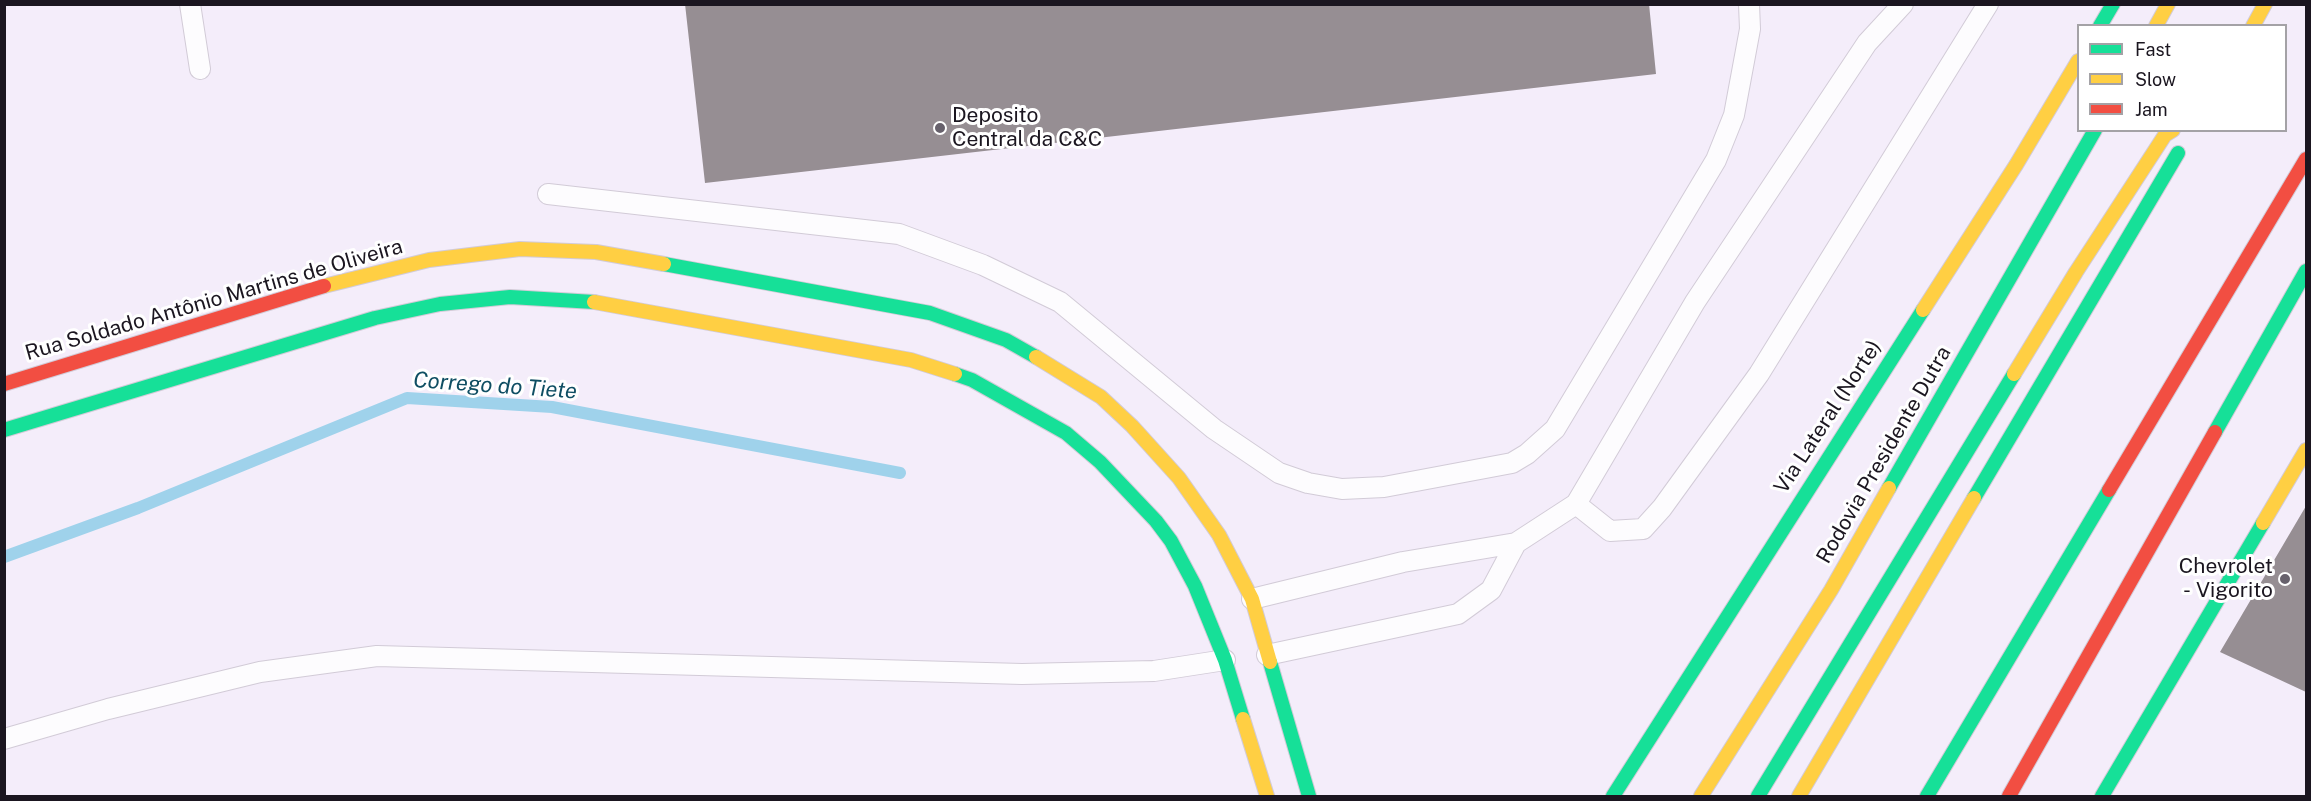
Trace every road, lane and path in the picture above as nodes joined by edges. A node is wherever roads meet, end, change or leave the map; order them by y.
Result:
1 (190, 4) edge
2 (1749, 4) edge
3 (1903, 4) edge
4 (1988, 4) edge
5 (2113, 4) edge
6 (2168, 4) edge
7 (2265, 4) edge
8 (2101, 24) edge
9 (2157, 24) edge
10 (2254, 24) edge
11 (2077, 64) edge
12 (200, 69) dead end
13 (2094, 132) edge
14 (2170, 132) edge
15 (2185, 141) dead end
16 (2307, 159) edge
17 (548, 194) dead end
18 (2307, 271) edge
19 (4, 384) edge
20 (4, 430) edge
21 (2307, 450) edge
22 (1576, 504) junction
23 (1516, 543) junction
24 (1252, 598) junction
25 (1267, 655) junction
26 (1225, 660) junction
27 (4, 739) edge
28 (2020, 779) junction
29 (1267, 796) edge
30 (1309, 796) edge
31 (1613, 796) edge
32 (1701, 796) edge
33 (1758, 796) edge
34 (1799, 796) edge
35 (1927, 796) edge
36 (2009, 796) edge
37 (2016, 796) edge
38 (2102, 796) edge

1 - 12 lane
2 - 17 lane
3 - 22 lane
4 - 22 lane
5 - 8 main road
6 - 9 main road
7 - 10 main road
11 - 31 main road, Via Lateral (Norte)
13 - 32 main road, Rodovia Presidente Dutra
14 - 33 main road
15 - 34 main road
16 - 35 main road
18 - 28 main road
19 - 24 main road, Rua Soldado Antônio Martins de Oliveira
20 - 26 main road
21 - 38 main road
22 - 23 lane
23 - 24 lane
23 - 25 lane
24 - 25 main road, Rua Soldado Antônio Martins de Oliveira
25 - 30 main road, Rua Soldado Antônio Martins de Oliveira
26 - 27 lane
26 - 29 main road
28 - 36 main road
28 - 37 main road

